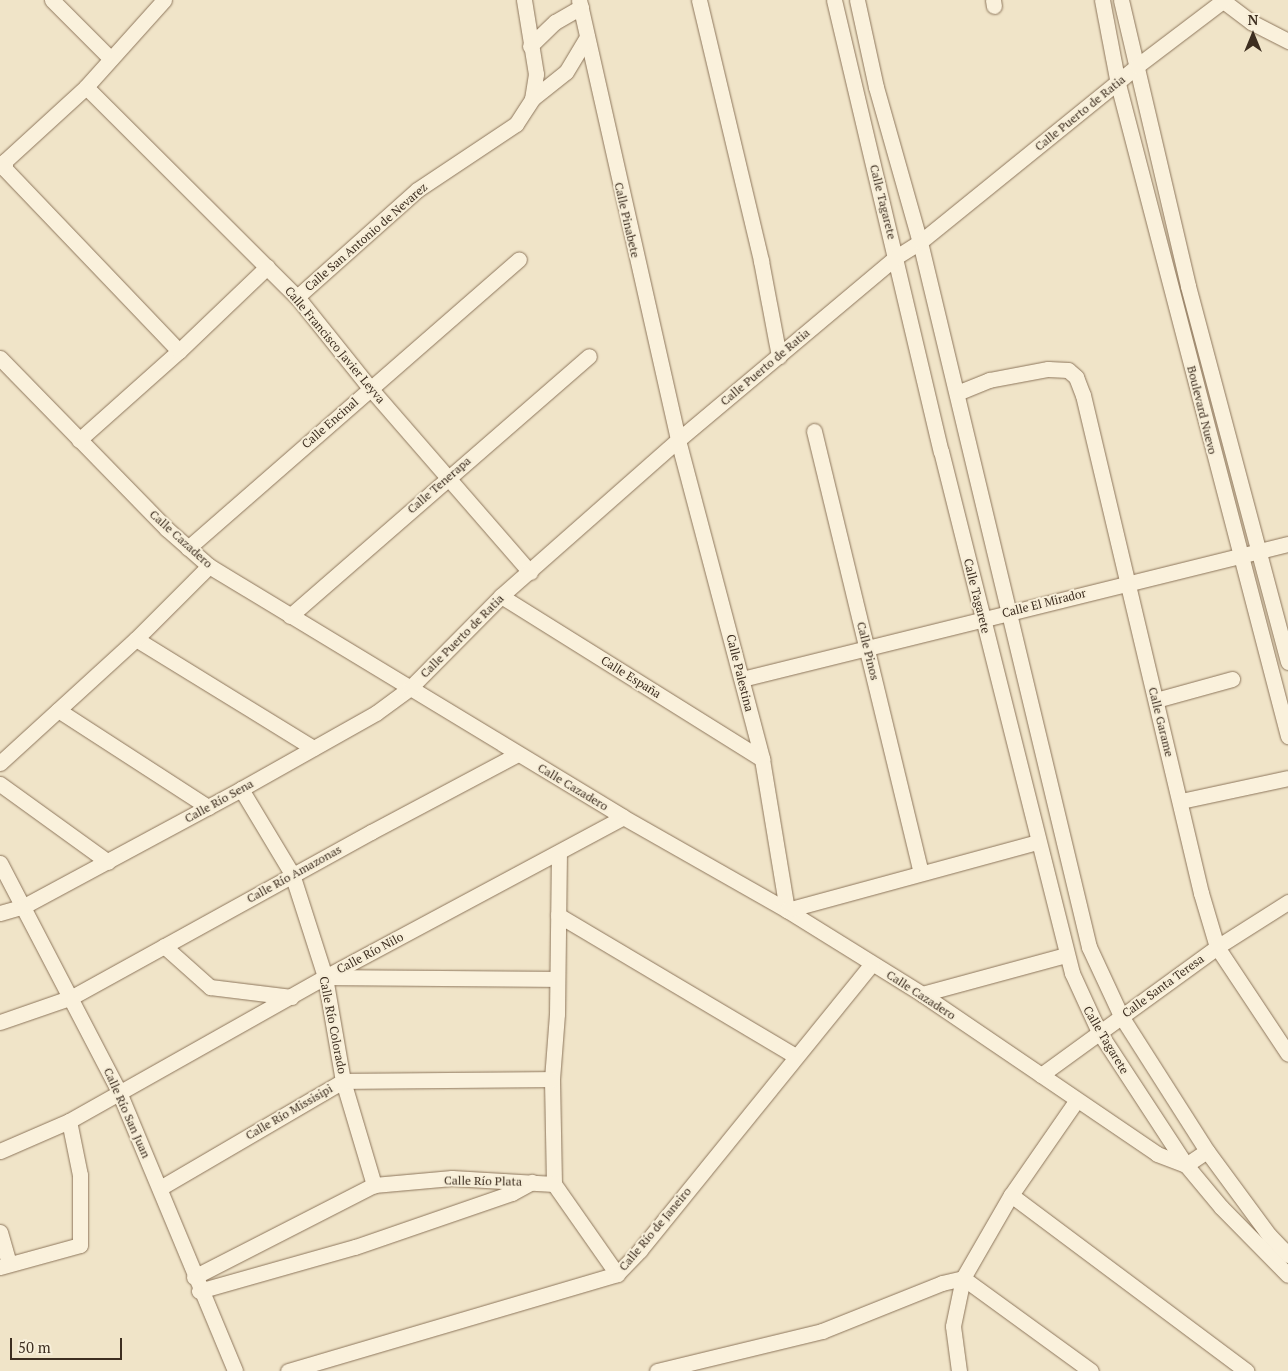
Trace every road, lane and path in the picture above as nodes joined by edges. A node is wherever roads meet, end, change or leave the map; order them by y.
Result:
1 (52, 0) edge
2 (164, 0) edge
3 (524, 0) edge
4 (699, 0) edge
5 (834, 0) edge
6 (857, 0) edge
7 (1102, 0) edge
8 (1121, 0) edge
9 (1223, 0) edge
10 (580, 3) edge
11 (586, 38) junction
12 (1288, 41) edge
13 (530, 46) junction
14 (111, 59) junction
15 (1137, 66) junction
16 (1118, 84) junction
17 (86, 87) junction
18 (876, 87) junction
19 (856, 90) junction
20 (532, 99) junction
21 (920, 242) junction
22 (896, 257) junction
23 (519, 259) dead end
24 (267, 267) junction
25 (297, 297) junction
26 (179, 351) junction
27 (589, 356) dead end
28 (779, 356) junction
29 (0, 358) edge
30 (370, 388) junction
31 (957, 393) junction
32 (814, 430) dead end
33 (79, 440) junction
34 (678, 440) junction
35 (448, 477) junction
36 (1288, 544) edge
37 (188, 548) junction
38 (1258, 551) junction
39 (1239, 556) junction
40 (209, 566) junction
41 (530, 572) junction
42 (1126, 582) junction
43 (501, 596) junction
44 (1008, 612) junction
45 (290, 616) junction
46 (983, 618) junction
47 (136, 639) junction
48 (867, 648) junction
49 (1288, 662) edge
50 (742, 679) junction
51 (1232, 679) dead end
52 (410, 688) junction
53 (1156, 700) junction
54 (58, 710) junction
55 (1288, 736) edge
56 (313, 748) junction
57 (518, 754) junction
58 (762, 759) junction
59 (0, 763) edge
60 (1288, 778) edge
61 (0, 784) edge
62 (241, 789) junction
63 (1181, 801) junction
64 (208, 807) junction
65 (623, 817) junction
66 (1038, 842) junction
67 (559, 853) junction
68 (108, 862) junction
69 (0, 864) edge
70 (921, 872) junction
71 (292, 874) junction
72 (1288, 902) edge
73 (24, 906) junction
74 (787, 910) junction
75 (0, 913) edge
76 (558, 915) junction
77 (164, 946) junction
78 (1217, 947) junction
79 (1066, 955) junction
80 (872, 964) junction
81 (325, 977) junction
82 (557, 979) junction
83 (922, 994) junction
84 (72, 997) junction
85 (291, 997) junction
86 (1121, 1016) junction
87 (0, 1022) edge
88 (1099, 1032) junction
89 (1288, 1054) edge
90 (795, 1056) junction
91 (1041, 1075) junction
92 (552, 1079) junction
93 (343, 1081) junction
94 (119, 1092) junction
95 (1076, 1101) junction
96 (69, 1121) junction
97 (0, 1151) edge
98 (1207, 1151) junction
99 (1186, 1165) junction
100 (532, 1182) junction
101 (554, 1184) junction
102 (374, 1185) junction
103 (160, 1188) junction
104 (1011, 1195) junction
105 (0, 1232) edge
106 (1288, 1256) edge
107 (5, 1266) edge
108 (616, 1274) junction
109 (1288, 1275) edge
110 (963, 1278) junction
111 (196, 1284) junction
112 (235, 1371) edge
113 (288, 1371) edge
114 (657, 1371) edge
115 (959, 1371) edge
116 (1091, 1371) edge
117 (1246, 1371) edge

1 - 14 street
2 - 14 street
3 - 13 street
4 - 28 street
5 - 19 street, Calle Tagarete
6 - 18 street, Calle Tagarete
7 - 16 street, Boulevard Nuevo
8 - 15 street, Boulevard Nuevo
9 - 12 street
9 - 15 street, Calle Puerto de Ratia
10 - 11 street, Calle Pinabete
10 - 13 street
11 - 20 street, Calle San Antonio de Nevarez
11 - 34 street, Calle Pinabete
13 - 20 street
14 - 17 street
15 - 16 street, Calle Puerto de Ratia
15 - 38 street, Boulevard Nuevo
16 - 21 street, Calle Puerto de Ratia
16 - 39 street, Boulevard Nuevo
17 - 24 street, Calle Francisco Javier Leyva
17 - 26 street
18 - 19 street
18 - 21 street, Calle Tagarete
19 - 22 street, Calle Tagarete
20 - 25 street, Calle San Antonio de Nevarez
21 - 22 street, Calle Puerto de Ratia
21 - 31 street, Calle Tagarete
22 - 28 street, Calle Puerto de Ratia
22 - 46 street, Calle Tagarete
23 - 30 street, Calle Encinal
24 - 25 street, Calle Francisco Javier Leyva
24 - 26 street
25 - 30 street, Calle Francisco Javier Leyva
26 - 33 street
27 - 35 street, Calle Tenerapa
28 - 34 street, Calle Puerto de Ratia
29 - 33 street, Calle Cazadero
30 - 35 street, Calle Francisco Javier Leyva
30 - 37 street, Calle Encinal
31 - 42 street, Calle Garame
31 - 44 street, Calle Tagarete
32 - 48 street, Calle Pinos
33 - 37 street, Calle Cazadero
34 - 41 street, Calle Puerto de Ratia
34 - 50 street, Calle Palestina
35 - 41 street, Calle Francisco Javier Leyva
35 - 45 street, Calle Tenerapa
36 - 38 street, Calle El Mirador
37 - 40 street, Calle Cazadero
38 - 39 street, Calle El Mirador
38 - 49 street, Boulevard Nuevo
39 - 42 street, Calle El Mirador
39 - 55 street, Boulevard Nuevo
40 - 45 street, Calle Cazadero
40 - 47 street
41 - 43 street, Calle Puerto de Ratia
42 - 44 street, Calle El Mirador
42 - 53 street, Calle Garame
43 - 52 street, Calle Puerto de Ratia
43 - 58 street, Calle España
44 - 46 street, Calle El Mirador
44 - 86 street, Calle Tagarete
45 - 52 street, Calle Cazadero
46 - 48 street, Calle El Mirador
46 - 66 street, Calle Tagarete
47 - 54 street
47 - 56 street
48 - 50 street, Calle El Mirador
48 - 70 street, Calle Pinos
50 - 58 street, Calle Palestina
51 - 53 street
52 - 56 street, Calle Río Sena
52 - 57 street, Calle Cazadero
53 - 63 street, Calle Garame
54 - 59 street
54 - 64 street
56 - 62 street, Calle Río Sena
57 - 65 street, Calle Cazadero
57 - 71 street, Calle Río Amazonas
58 - 74 street, Calle Palestina
60 - 63 street
61 - 68 street
62 - 64 street, Calle Río Sena
62 - 71 street, Calle Río Colorado
63 - 78 street, Calle Garame
64 - 68 street, Calle Río Sena
65 - 67 street, Calle Río Nilo
65 - 74 street, Calle Cazadero
66 - 70 street
66 - 79 street, Calle Tagarete
67 - 76 street
67 - 81 street, Calle Río Nilo
68 - 73 street, Calle Río Sena
69 - 73 street, Calle Río San Juan
70 - 74 street
71 - 77 street, Calle Río Amazonas
71 - 81 street, Calle Río Colorado
72 - 78 street, Calle Santa Teresa
73 - 75 street, Calle Río Sena
73 - 84 street, Calle Río San Juan
74 - 80 street, Calle Cazadero
76 - 82 street
76 - 90 street
77 - 84 street, Calle Río Amazonas
77 - 85 street
78 - 86 street, Calle Santa Teresa
78 - 89 street, Calle Garame
79 - 83 street
79 - 88 street, Calle Tagarete
80 - 83 street, Calle Cazadero
80 - 90 street, Calle Río de Janeiro
81 - 82 street
81 - 85 street, Calle Río Nilo
81 - 93 street, Calle Río Colorado
82 - 92 street
83 - 91 street, Calle Cazadero
84 - 87 street, Calle Río Amazonas
84 - 94 street, Calle Río San Juan
85 - 94 street, Calle Río Nilo
86 - 88 street, Calle Santa Teresa
86 - 98 street, Calle Tagarete
88 - 91 street, Calle Santa Teresa
88 - 99 street, Calle Tagarete
90 - 108 street, Calle Río de Janeiro
91 - 95 street, Calle Cazadero
92 - 93 street, Calle Río Missisipi
92 - 101 street
93 - 102 street, Calle Río Colorado
93 - 103 street, Calle Río Missisipi
94 - 96 street, Calle Río Nilo
94 - 103 street, Calle Río San Juan
95 - 99 street, Calle Cazadero
95 - 104 street
96 - 97 street, Calle Río Nilo
96 - 107 street
98 - 99 street
98 - 106 street
99 - 109 street, Calle Cazadero
100 - 101 street
100 - 102 street, Calle Río Plata
100 - 111 street, Calle Río Plata
101 - 108 street
102 - 111 street, Calle Río Plata
103 - 111 street, Calle Río San Juan
104 - 110 street
104 - 117 street
105 - 107 street
108 - 113 street, Calle Río de Janeiro
110 - 114 street
110 - 115 street
110 - 116 street
111 - 112 street, Calle Río San Juan

